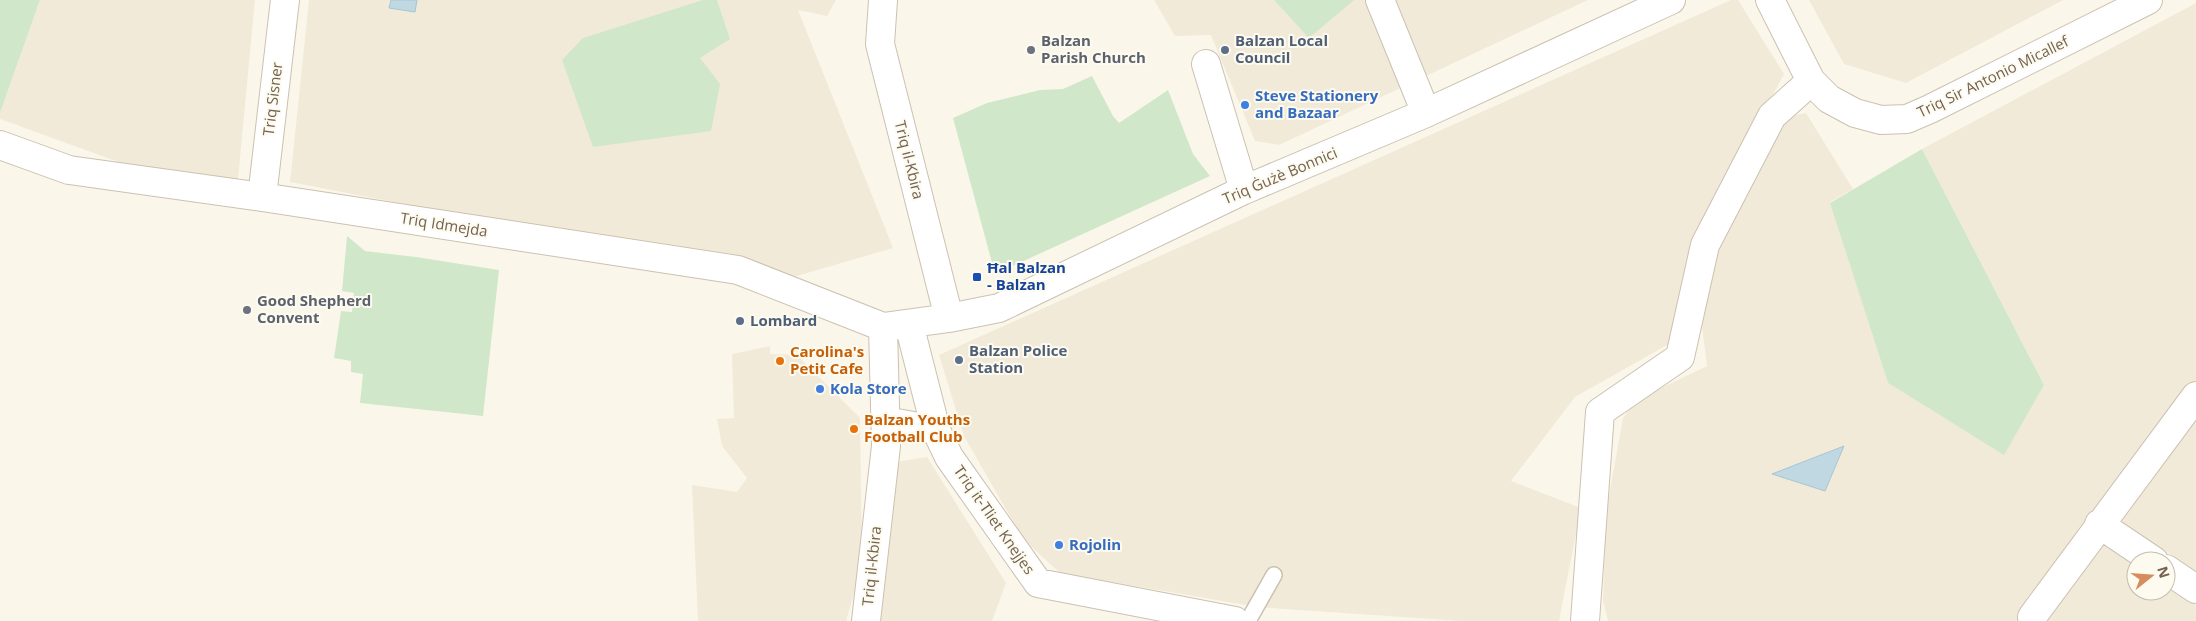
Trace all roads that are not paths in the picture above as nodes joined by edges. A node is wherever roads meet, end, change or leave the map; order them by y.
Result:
1 (285, 0) edge
2 (883, 0) edge
3 (1380, 0) edge
4 (1671, 0) edge
5 (1770, 0) edge
6 (2148, 0) edge
7 (1206, 64) dead end
8 (1811, 81) junction
9 (1426, 113) junction
10 (0, 146) edge
11 (1244, 190) junction
12 (262, 197) junction
13 (949, 318) junction
14 (896, 325) junction
15 (2196, 396) edge
16 (886, 420) junction
17 (936, 430) junction
18 (2099, 524) junction
19 (2139, 551) edge
20 (1274, 575) dead end
21 (2176, 576) edge
22 (2196, 589) edge
23 (2032, 617) dead end
24 (866, 621) edge
25 (1234, 621) edge
26 (1248, 621) edge
27 (1585, 621) edge

1 - 12 street, Triq Sisner
2 - 13 street, Triq il-Kbira
3 - 9 street
4 - 9 street, Triq Ġużè Bonnici
5 - 8 street, Triq Sir Antonio Micallef
6 - 8 street, Triq Sir Antonio Micallef
7 - 11 street
8 - 27 street
9 - 11 street, Triq Ġużè Bonnici
10 - 12 street, Triq Idmejda
11 - 13 street, Triq Ġużè Bonnici
12 - 14 street, Triq Idmejda
13 - 14 street, Triq Ġużè Bonnici
14 - 16 street, Triq il-Kbira
14 - 17 street, Triq it-Tliet Knejjes
15 - 18 street
16 - 17 street
16 - 24 street, Triq il-Kbira
17 - 25 street, Triq it-Tliet Knejjes
18 - 19 street
18 - 23 street
20 - 26 lane
21 - 22 street

